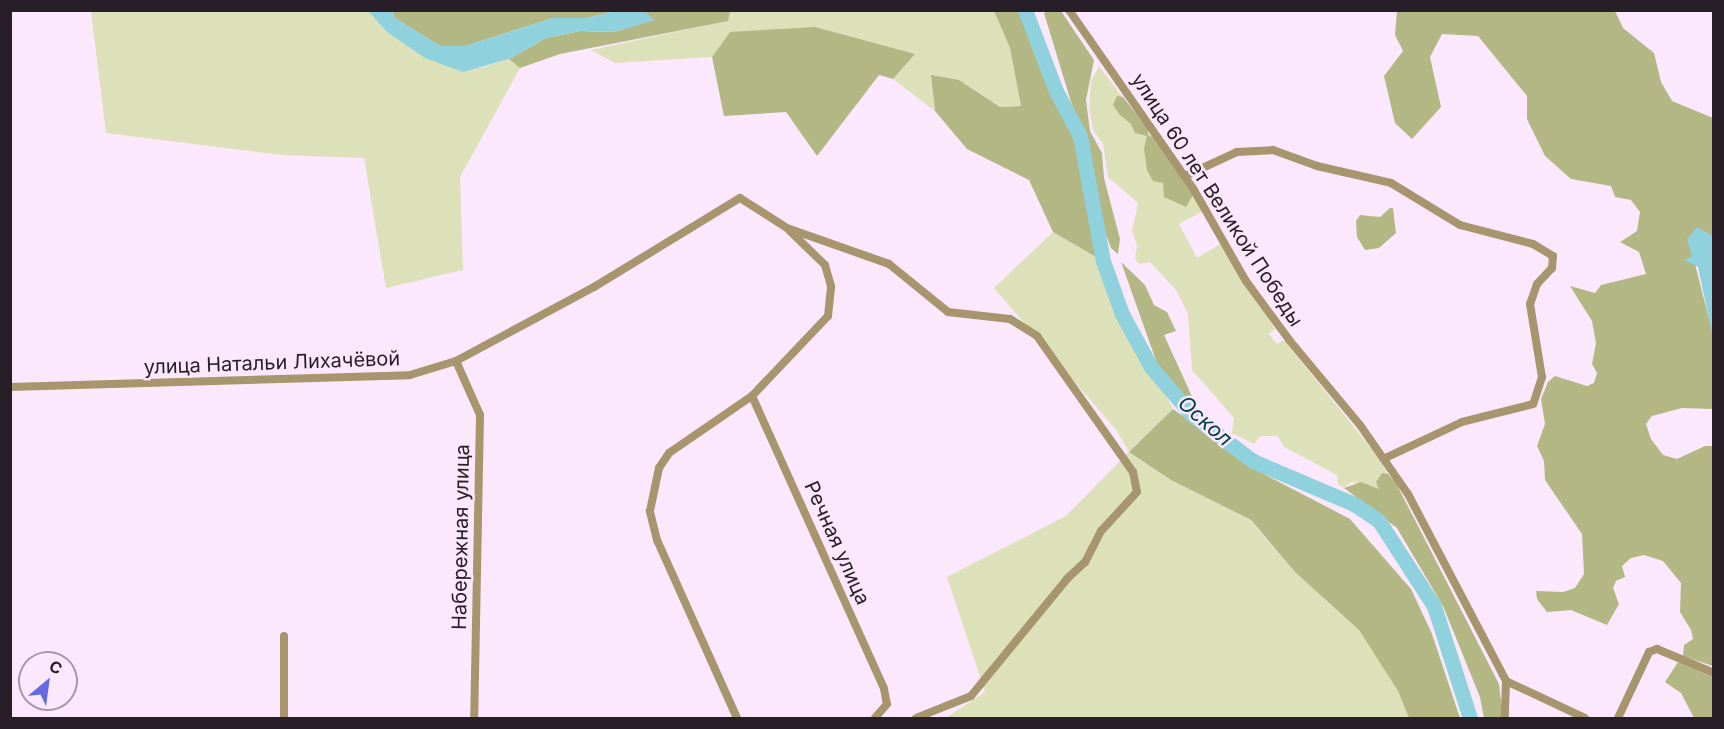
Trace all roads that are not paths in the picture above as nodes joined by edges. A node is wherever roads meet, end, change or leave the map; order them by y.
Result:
1 (1069, 10) edge
2 (1185, 176) junction
3 (787, 228) junction
4 (456, 361) junction
5 (10, 387) edge
6 (752, 396) junction
7 (1385, 458) junction
8 (284, 636) dead end
9 (1713, 673) edge
10 (1506, 681) junction
11 (284, 718) edge
12 (474, 718) edge
13 (737, 718) edge
14 (880, 718) edge
15 (916, 718) edge
16 (1505, 718) edge
17 (1585, 718) edge
18 (1618, 718) edge

1 - 2 street, улица 60 лет Великой Победы
2 - 7 street, улица 60 лет Великой Победы
2 - 7 street
3 - 4 street, улица Натальи Лихачёвой
3 - 6 street
3 - 15 street
4 - 5 street, улица Натальи Лихачёвой
4 - 12 street, Набережная улица
6 - 13 street
6 - 14 street, Речная улица
7 - 10 street, улица 60 лет Великой Победы
8 - 11 street
9 - 18 street
10 - 16 street, улица 60 лет Великой Победы
10 - 17 street

